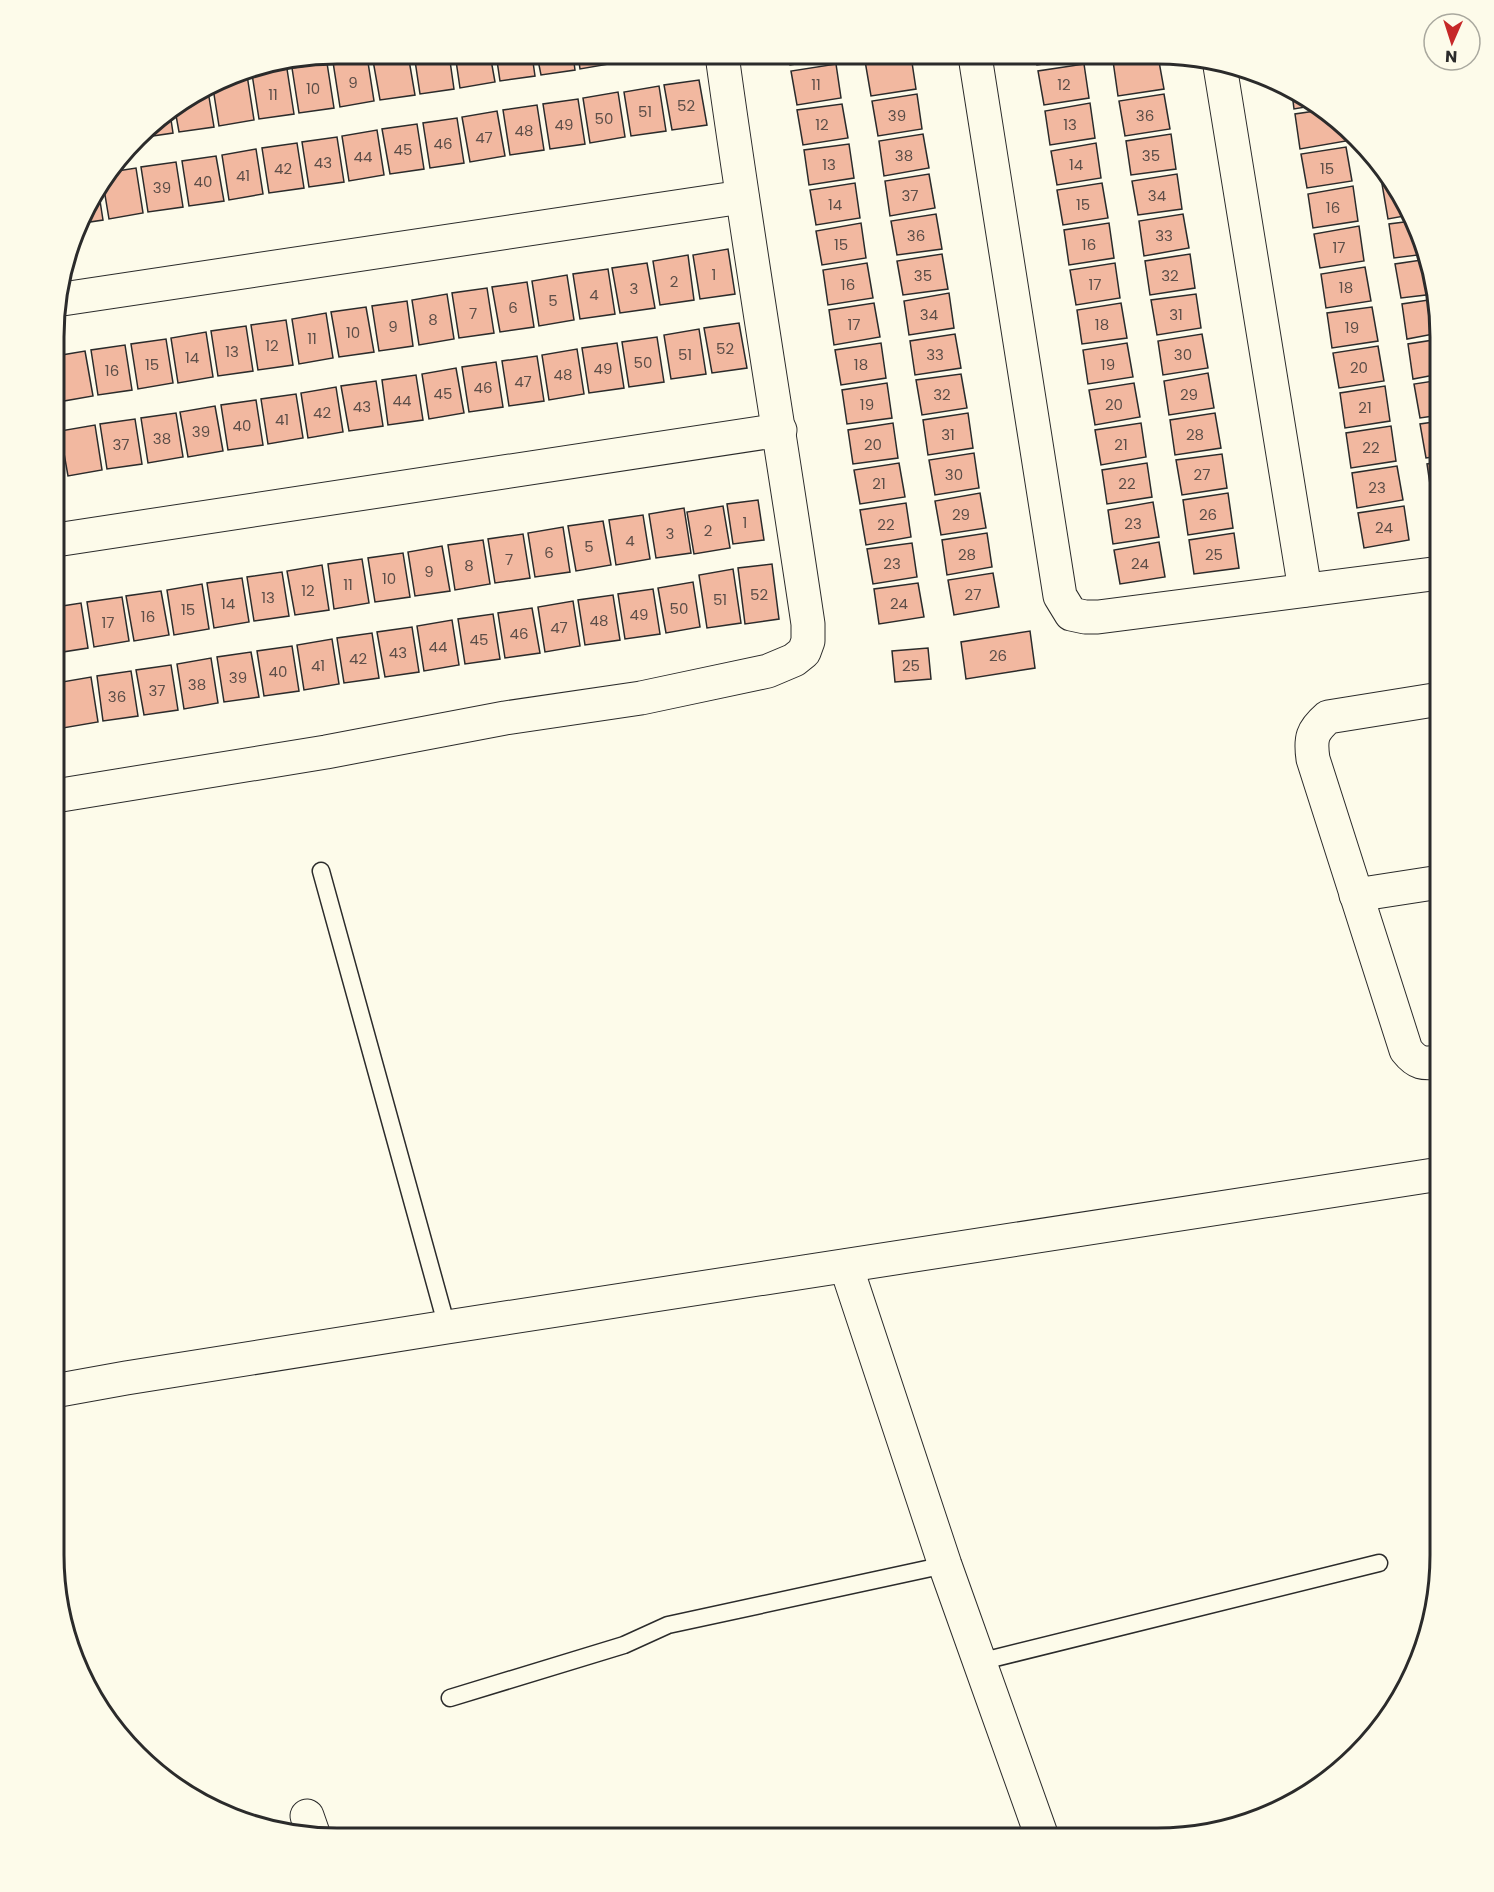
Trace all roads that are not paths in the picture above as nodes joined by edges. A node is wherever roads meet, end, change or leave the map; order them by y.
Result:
1 (723, 64) edge
2 (976, 64) edge
3 (1221, 73) edge
4 (742, 197) junction
5 (68, 298) edge
6 (780, 430) junction
7 (64, 539) edge
8 (1430, 574) edge
9 (1305, 590) junction
10 (1430, 701) edge
11 (64, 795) edge
12 (321, 871) dead end
13 (1430, 884) edge
14 (1356, 895) junction
15 (1430, 1063) edge
16 (1430, 1176) edge
17 (846, 1266) junction
18 (447, 1327) junction
19 (64, 1389) edge
20 (1379, 1563) dead end
21 (945, 1565) junction
22 (980, 1662) junction
23 (450, 1698) dead end
24 (1039, 1828) edge

1 - 4 street
2 - 9 street
3 - 9 street
4 - 5 street
4 - 6 street
6 - 7 street
6 - 11 street
8 - 9 street
10 - 14 street
12 - 18 lane
13 - 14 street
14 - 15 street
16 - 17 street
17 - 18 street
17 - 21 street
18 - 19 street
20 - 22 lane
21 - 22 street
21 - 23 lane
22 - 24 street

